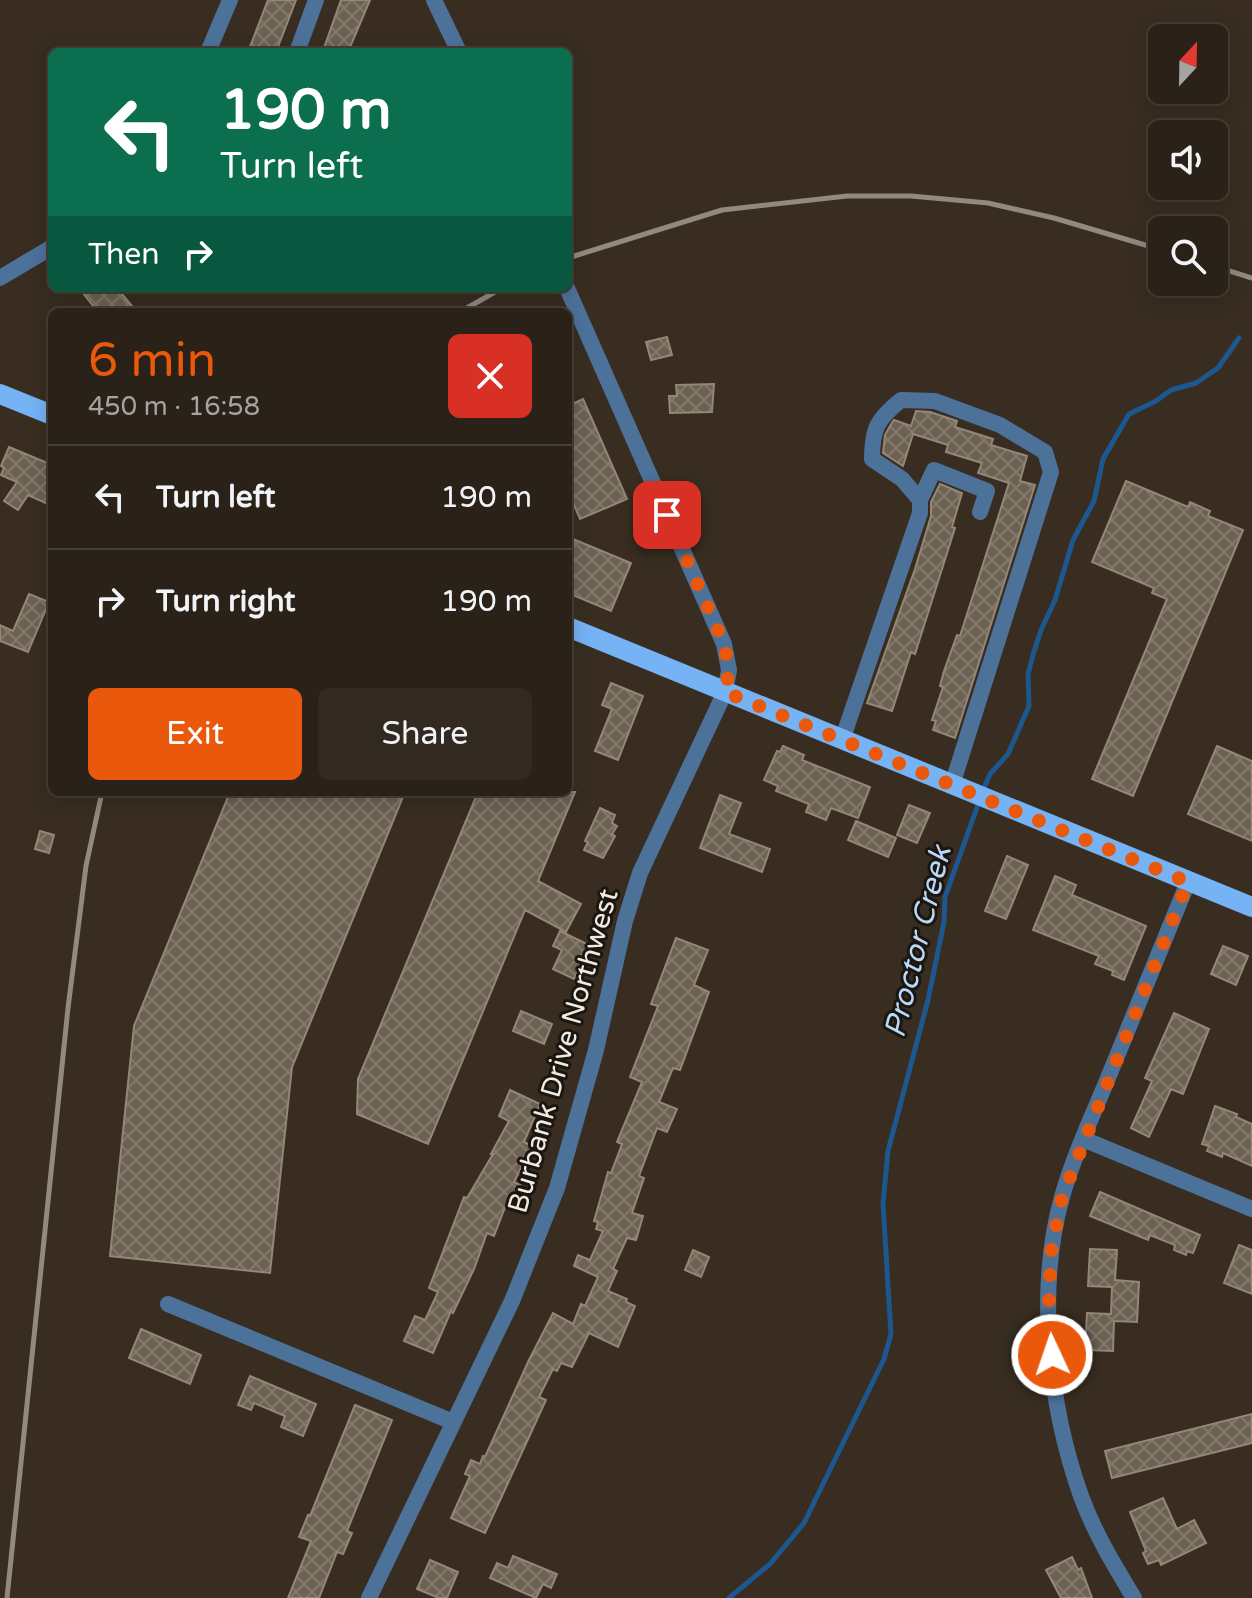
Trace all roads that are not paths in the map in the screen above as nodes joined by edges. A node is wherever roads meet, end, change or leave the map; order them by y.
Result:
1 (230, 0) edge
2 (316, 0) edge
3 (434, 0) edge
4 (210, 48) edge
5 (298, 48) edge
6 (457, 48) edge
7 (48, 249) edge
8 (0, 278) edge
9 (569, 292) edge
10 (0, 394) edge
11 (48, 413) edge
12 (920, 500) junction
13 (980, 512) dead end
14 (572, 629) edge
15 (725, 692) junction
16 (842, 740) junction
17 (960, 788) junction
18 (1188, 882) junction
19 (1252, 907) edge
20 (1083, 1139) junction
21 (1252, 1209) edge
22 (168, 1304) dead end
23 (453, 1422) junction
24 (369, 1598) edge
25 (1134, 1598) edge

1 - 4 street
2 - 5 street
3 - 6 street
7 - 8 street
9 - 15 street
10 - 11 main road
12 - 13 street
12 - 16 street
12 - 17 street
14 - 15 main road
15 - 16 main road
15 - 23 street, Burbank Drive Northwest
16 - 17 main road
17 - 18 main road
18 - 19 main road
18 - 20 street
20 - 21 street
20 - 25 street
22 - 23 street
23 - 24 street, Burbank Drive Northwest

